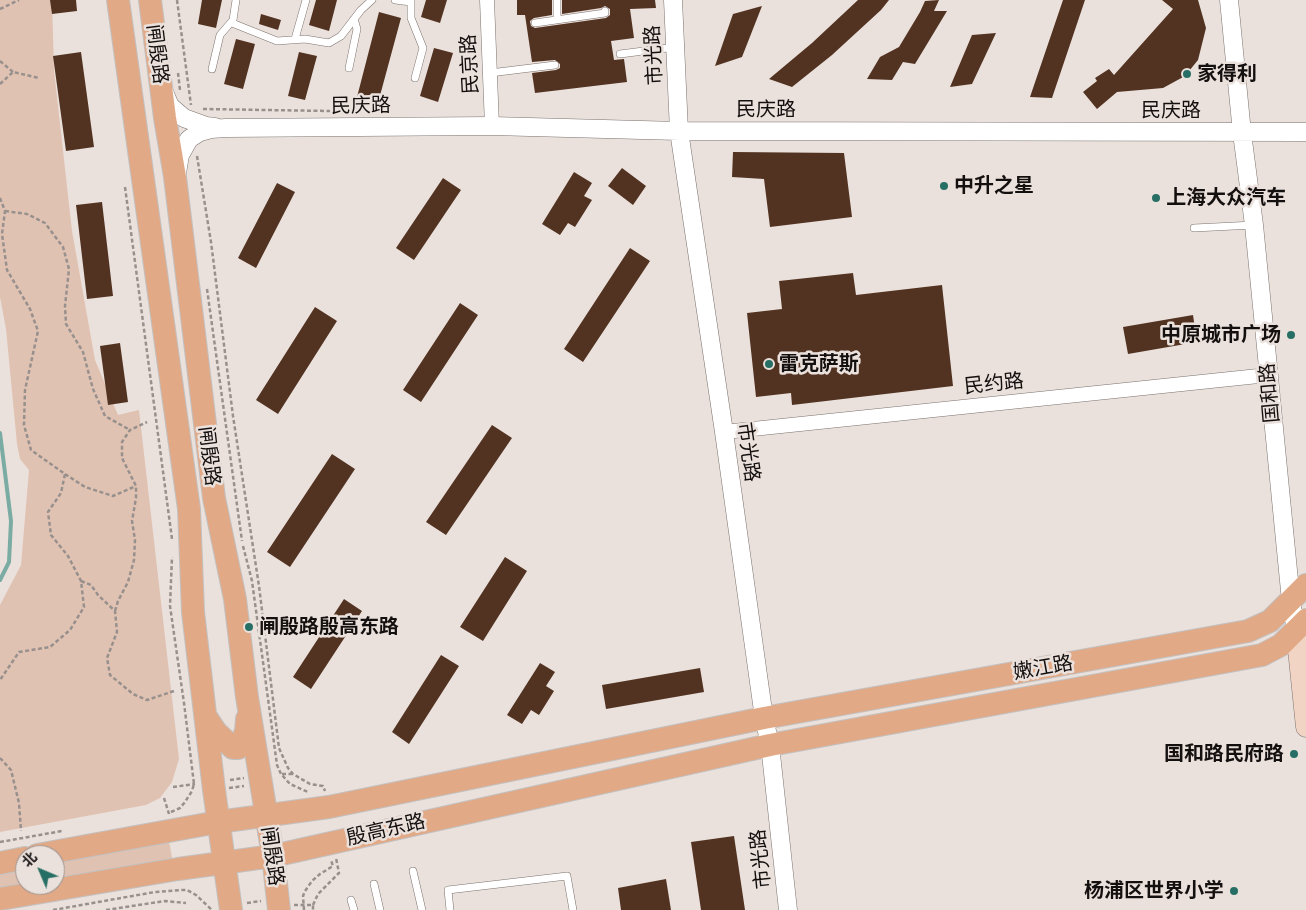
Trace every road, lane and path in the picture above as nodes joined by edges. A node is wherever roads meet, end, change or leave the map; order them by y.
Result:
1 (19, 0) edge
2 (118, 0) edge
3 (150, 0) edge
4 (177, 0) edge
5 (236, 0) edge
6 (306, 0) edge
7 (395, 0) edge
8 (487, 0) edge
9 (557, 0) edge
10 (673, 0) edge
11 (1229, 0) edge
12 (370, 1) edge
13 (411, 1) edge
14 (0, 7) edge
15 (605, 11) dead end
16 (354, 19) junction
17 (557, 19) junction
18 (232, 23) junction
19 (534, 23) dead end
20 (295, 39) junction
21 (675, 47) junction
22 (620, 54) dead end
23 (0, 61) edge
24 (555, 65) dead end
25 (349, 68) dead end
26 (212, 69) dead end
27 (13, 72) junction
28 (490, 73) junction
29 (169, 75) junction
30 (39, 78) dead end
31 (415, 78) dead end
32 (0, 84) edge
33 (332, 111) dead end
34 (196, 121) junction
35 (492, 126) junction
36 (678, 131) junction
37 (1242, 132) junction
38 (1306, 132) edge
39 (125, 186) dead end
40 (0, 198) edge
41 (177, 199) junction
42 (5, 211) junction
43 (1254, 225) junction
44 (1194, 228) dead end
45 (207, 286) dead end
46 (1268, 375) junction
47 (147, 422) dead end
48 (130, 430) junction
49 (724, 432) junction
50 (65, 474) junction
51 (136, 486) junction
52 (172, 545) dead end
53 (172, 551) dead end
54 (81, 581) junction
55 (1298, 593) edge
56 (115, 611) junction
57 (1301, 625) edge
58 (0, 680) edge
59 (174, 691) dead end
60 (247, 697) junction
61 (205, 716) junction
62 (764, 718) junction
63 (1306, 727) edge
64 (770, 745) junction
65 (0, 758) edge
66 (293, 774) junction
67 (267, 778) junction
68 (285, 779) junction
69 (207, 786) junction
70 (173, 787) dead end
71 (190, 794) junction
72 (322, 801) junction
73 (169, 813) dead end
74 (266, 814) junction
75 (218, 822) junction
76 (21, 831) dead end
77 (332, 842) junction
78 (65, 850) edge
79 (273, 856) junction
80 (15, 860) edge
81 (0, 863) edge
82 (224, 864) junction
83 (333, 866) dead end
84 (414, 871) dead end
85 (374, 884) dead end
86 (303, 896) junction
87 (0, 899) edge
88 (351, 900) dead end
89 (186, 903) dead end
90 (278, 905) edge
91 (313, 905) dead end
92 (224, 908) edge
93 (53, 910) edge
94 (106, 910) edge
95 (304, 910) edge
96 (354, 910) edge
97 (380, 910) edge
98 (422, 910) edge
99 (450, 910) edge
100 (573, 910) edge
101 (788, 910) edge

1 - 14 path
2 - 61 main road, 闸殷路
3 - 29 main road, 闸殷路
4 - 34 path
5 - 18 lane
6 - 20 lane
7 - 13 lane
8 - 28 street, 民京路
9 - 17 lane
10 - 21 street, 市光路
11 - 37 street, 国和路
12 - 16 lane
13 - 31 lane
15 - 17 lane
16 - 20 lane
16 - 25 lane
17 - 19 lane
18 - 20 lane
18 - 26 lane
21 - 22 lane
21 - 36 street, 市光路
23 - 27 path
24 - 28 lane
27 - 30 path
27 - 32 path
28 - 35 street, 民京路
29 - 34 path
29 - 34 street
29 - 41 main road, 闸殷路
33 - 34 path
34 - 35 street, 民庆路
34 - 41 street
34 - 66 path
35 - 36 street, 民庆路
36 - 37 street, 民庆路
36 - 49 street, 市光路
37 - 38 street, 民庆路
37 - 43 street, 国和路
39 - 52 path
40 - 42 path
41 - 60 main road, 闸殷路
42 - 48 path
42 - 50 path
43 - 44 lane
43 - 46 street, 国和路
45 - 67 path
46 - 49 street, 民约路
46 - 55 street, 国和路
47 - 48 path
48 - 51 path
49 - 62 street, 市光路
50 - 51 path
50 - 54 path
51 - 56 path
53 - 69 path
54 - 56 path
54 - 58 path
55 - 57 street, 国和路
55 - 62 main road, 嫩江路
56 - 59 path
57 - 63 main road, 国和路
57 - 64 main road, 嫩江路
60 - 61 main road
60 - 67 main road, 闸殷路
61 - 69 main road, 闸殷路
62 - 64 street, 市光路
62 - 72 main road, 殷高东路
64 - 77 main road, 殷高东路
64 - 101 street, 市光路
65 - 76 path
66 - 67 path
66 - 72 path
67 - 68 path
67 - 68 path
67 - 69 path
67 - 69 path
67 - 74 main road, 闸殷路
68 - 72 path
69 - 70 path
69 - 71 path
69 - 71 path
69 - 75 main road, 闸殷路
71 - 73 path
72 - 74 main road, 殷高东路
74 - 75 main road, 殷高东路
74 - 79 main road, 闸殷路
75 - 78 main road, 殷高东路
75 - 82 main road, 闸殷路
77 - 79 main road, 殷高东路
77 - 91 path
79 - 82 main road, 殷高东路
79 - 90 main road, 闸殷路
80 - 81 main road
82 - 87 main road, 殷高东路
82 - 92 main road, 闸殷路
83 - 86 path
84 - 98 lane
85 - 97 lane
86 - 90 path
86 - 95 path
88 - 96 lane
89 - 94 path
90 - 92 path
92 - 93 path
99 - 100 lane

